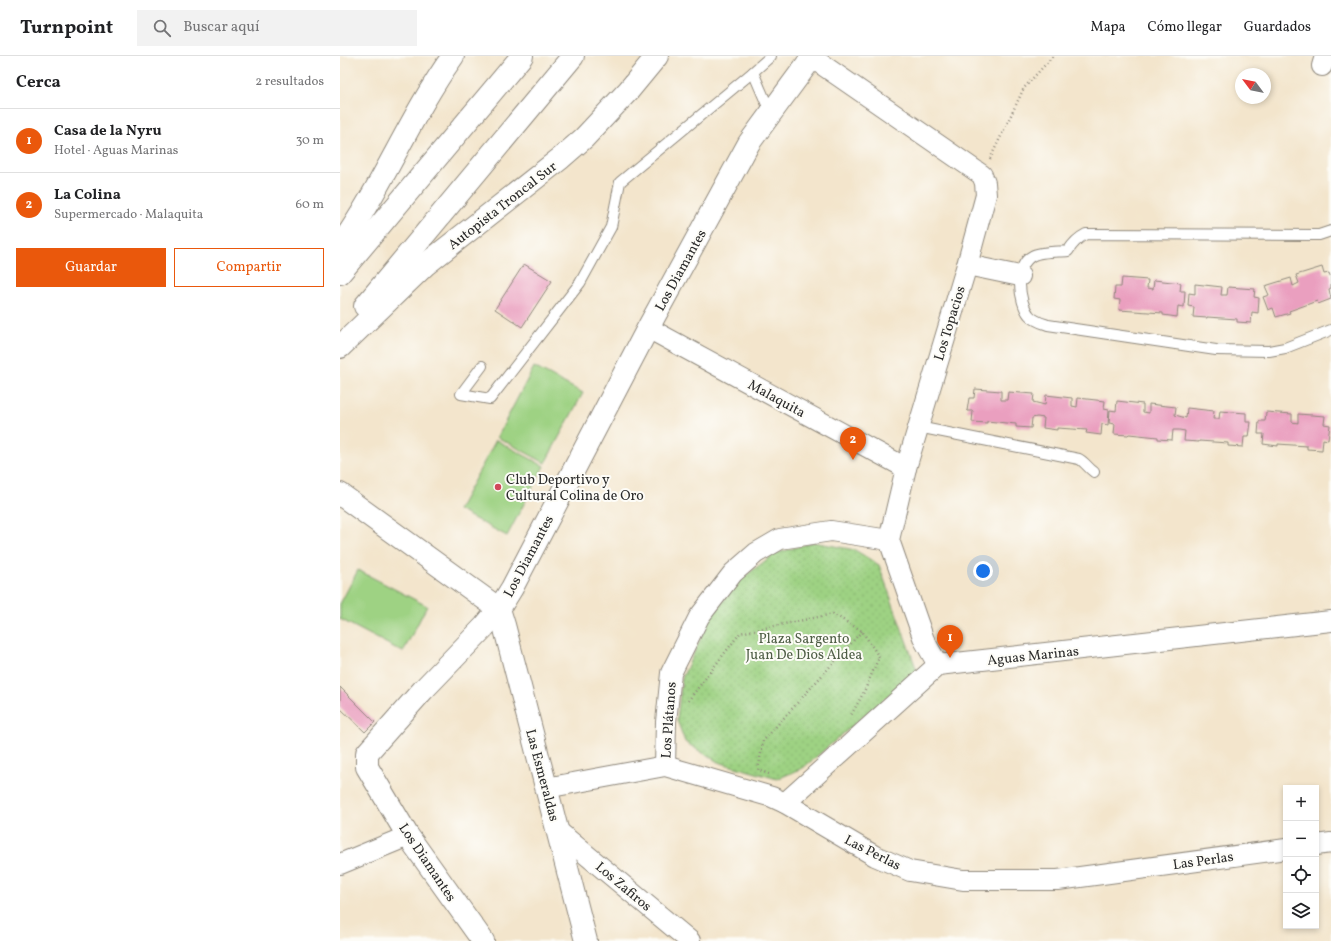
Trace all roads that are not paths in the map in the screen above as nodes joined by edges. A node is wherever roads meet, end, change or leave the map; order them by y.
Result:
1 (452, 56) edge
2 (522, 56) edge
3 (573, 56) edge
4 (657, 56) edge
5 (771, 56) edge
6 (812, 57) edge
7 (753, 72) junction
8 (771, 114) junction
9 (1331, 231) edge
10 (340, 246) edge
11 (966, 265) junction
12 (340, 272) edge
13 (1020, 276) junction
14 (648, 328) junction
15 (1331, 330) edge
16 (340, 336) edge
17 (340, 347) edge
18 (482, 366) dead end
19 (918, 427) junction
20 (906, 468) junction
21 (1094, 472) dead end
22 (340, 494) edge
23 (890, 540) junction
24 (499, 609) junction
25 (1331, 621) edge
26 (938, 666) junction
27 (665, 766) junction
28 (546, 788) junction
29 (779, 800) junction
30 (559, 832) junction
31 (408, 836) junction
32 (1331, 843) edge
33 (1319, 845) edge
34 (1283, 849) edge
35 (340, 864) edge
36 (483, 941) edge
37 (586, 941) edge
38 (690, 941) edge

1 - 10 main road
2 - 12 main road
3 - 16 main road, Autopista Troncal Sur
4 - 17 main road, Autopista Troncal Sur
5 - 7 lane
6 - 8 main road, Los Diamantes
6 - 11 street, Los Topacios
7 - 8 lane
7 - 18 lane
8 - 14 main road, Los Diamantes
9 - 13 lane
11 - 13 street
11 - 19 street, Los Topacios
13 - 15 lane
14 - 20 street, Malaquita
14 - 24 main road, Los Diamantes
19 - 20 street, Los Topacios
19 - 21 lane
20 - 23 street, Los Topacios
22 - 24 main road
23 - 26 street
23 - 27 street, Los Plátanos
24 - 28 main road, Las Esmeraldas
24 - 31 main road, Los Diamantes
25 - 26 street, Aguas Marinas
26 - 29 street
27 - 28 street, Las Perlas
27 - 29 street, Las Perlas
28 - 30 main road, Las Esmeraldas
29 - 34 street, Las Perlas
30 - 37 main road, Las Esmeraldas
30 - 38 street, Los Zafiros
31 - 35 street
31 - 36 main road, Los Diamantes
32 - 33 street

